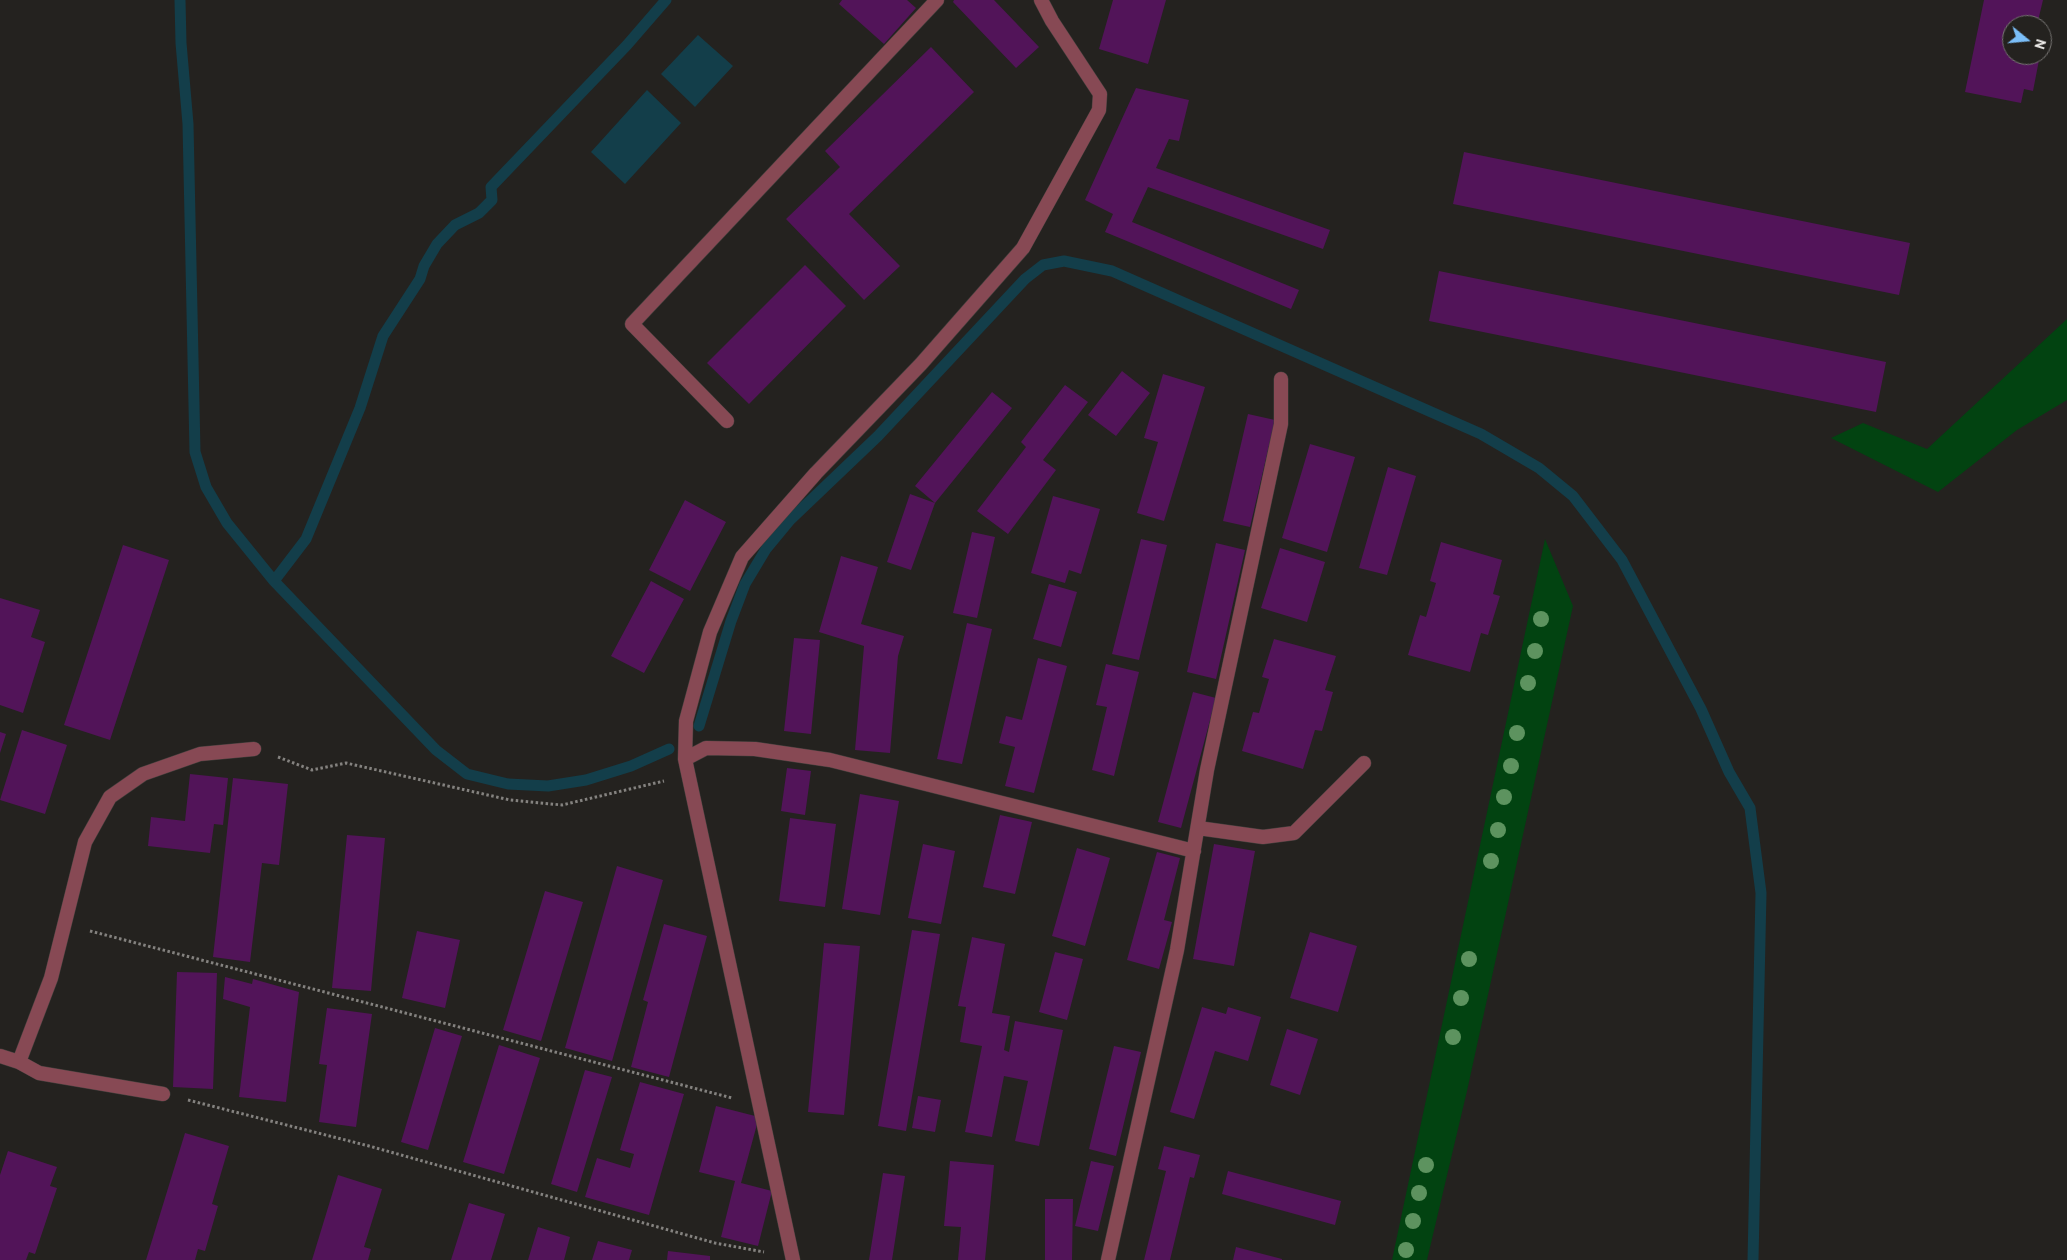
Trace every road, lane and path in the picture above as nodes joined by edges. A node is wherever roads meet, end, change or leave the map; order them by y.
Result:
1 (937, 0) edge
2 (1041, 0) edge
3 (1281, 379) dead end
4 (727, 421) dead end
5 (254, 749) joint
6 (684, 759) junction
7 (1364, 762) dead end
8 (1198, 828) junction
9 (1194, 851) junction
10 (65, 924) junction
11 (0, 1056) edge
12 (20, 1062) junction
13 (163, 1094) joint
14 (760, 1105) junction
15 (792, 1255) edge
16 (1108, 1260) edge

1 - 4 street
2 - 6 street
3 - 8 street
5 - 6 path
5 - 10 street
6 - 9 street
6 - 14 street
7 - 8 street
8 - 9 street
9 - 16 street
10 - 12 street
10 - 14 path
11 - 12 street
12 - 13 street
13 - 15 path
14 - 15 street

